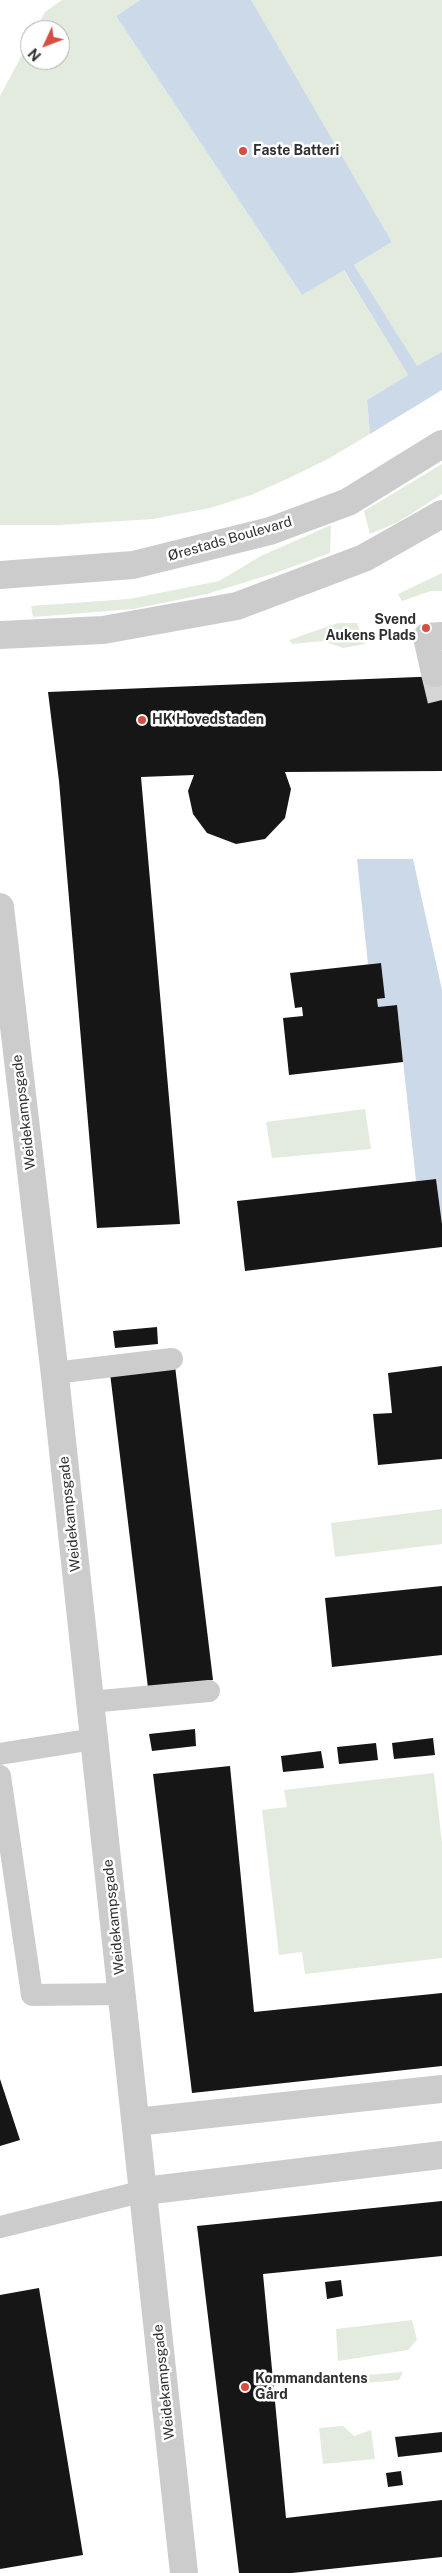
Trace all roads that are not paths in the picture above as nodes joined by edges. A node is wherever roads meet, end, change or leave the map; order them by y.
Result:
1 (442, 444) edge
2 (442, 514) edge
3 (0, 575) edge
4 (0, 635) edge
5 (435, 637) edge
6 (436, 673) tunnel mouth
7 (0, 907) edge
8 (172, 1359) dead end
9 (54, 1373) junction
10 (209, 1691) dead end
11 (90, 1702) junction
12 (94, 1739) junction
13 (0, 1754) edge
14 (0, 1776) edge
15 (122, 1994) junction
16 (442, 2089) edge
17 (136, 2122) junction
18 (442, 2155) edge
19 (144, 2191) junction
20 (0, 2227) edge
21 (184, 2573) edge

1 - 3 street, Ørestads Boulevard
2 - 4 street
5 - 6 street
7 - 9 street, Weidekampsgade
8 - 9 lane
9 - 11 street, Weidekampsgade
10 - 11 lane
11 - 12 street, Weidekampsgade
12 - 13 lane
12 - 15 street, Weidekampsgade
14 - 15 lane
15 - 17 street, Weidekampsgade
16 - 17 street
17 - 19 street, Weidekampsgade
18 - 19 street
19 - 20 lane
19 - 21 street, Weidekampsgade

